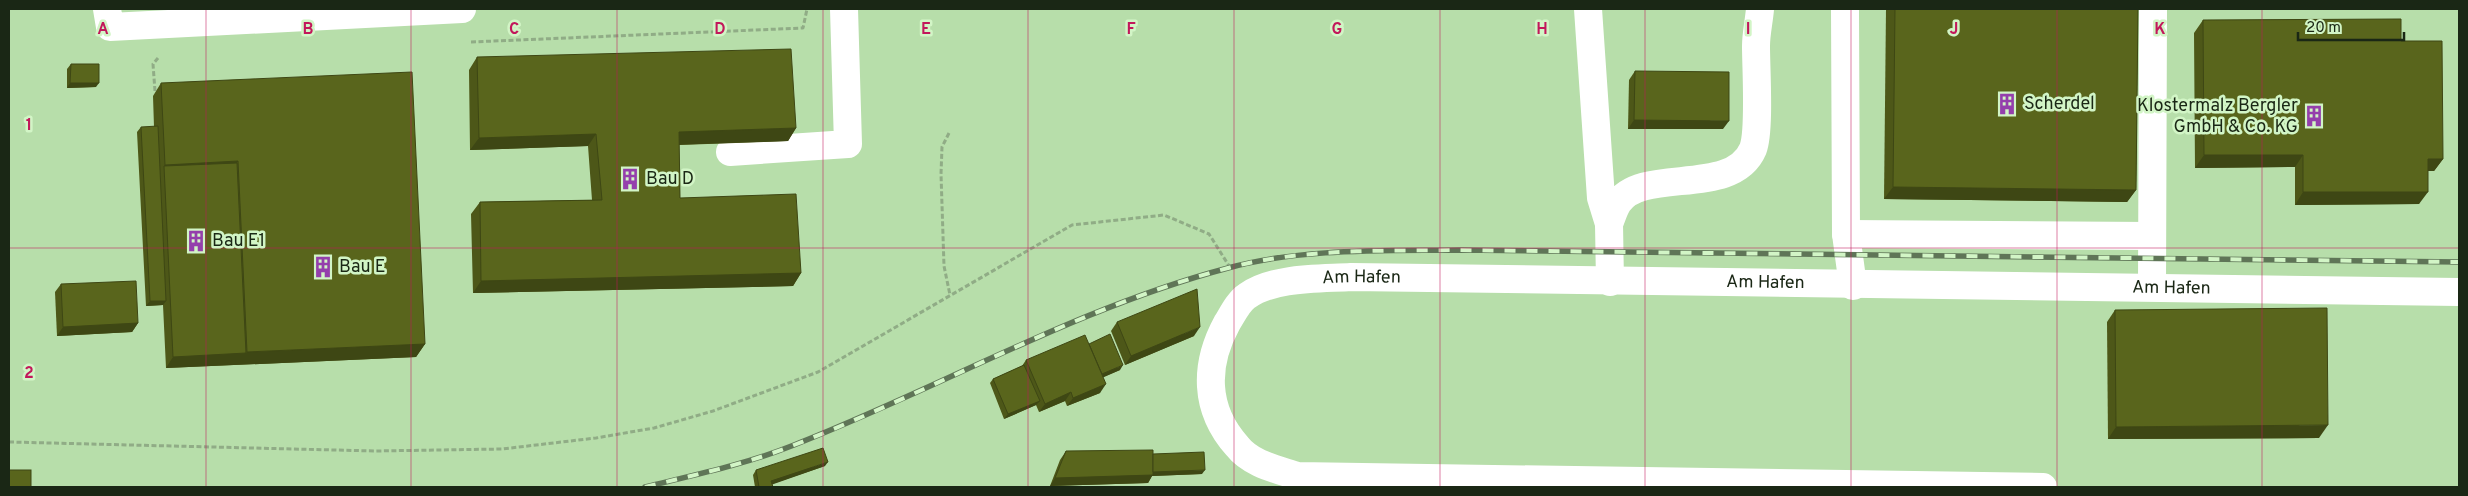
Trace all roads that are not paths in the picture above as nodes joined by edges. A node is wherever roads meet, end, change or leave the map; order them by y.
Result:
1 (107, 9) edge
2 (462, 9) edge
3 (844, 9) edge
4 (1588, 9) edge
5 (1760, 9) edge
6 (1846, 9) edge
7 (2153, 9) edge
8 (730, 152) edge
9 (1609, 224) junction
10 (1846, 234) junction
11 (2152, 236) junction
12 (1610, 282) junction
13 (1853, 286) junction
14 (2152, 287) junction
15 (2459, 292) edge
16 (2044, 487) edge

1 - 2 street
3 - 8 street
4 - 9 street
5 - 9 street
6 - 10 street
7 - 11 street
9 - 12 street
10 - 11 street
10 - 13 street
11 - 14 street
12 - 13 street, Am Hafen
12 - 16 street, Am Hafen
13 - 14 street, Am Hafen
14 - 15 street, Am Hafen

